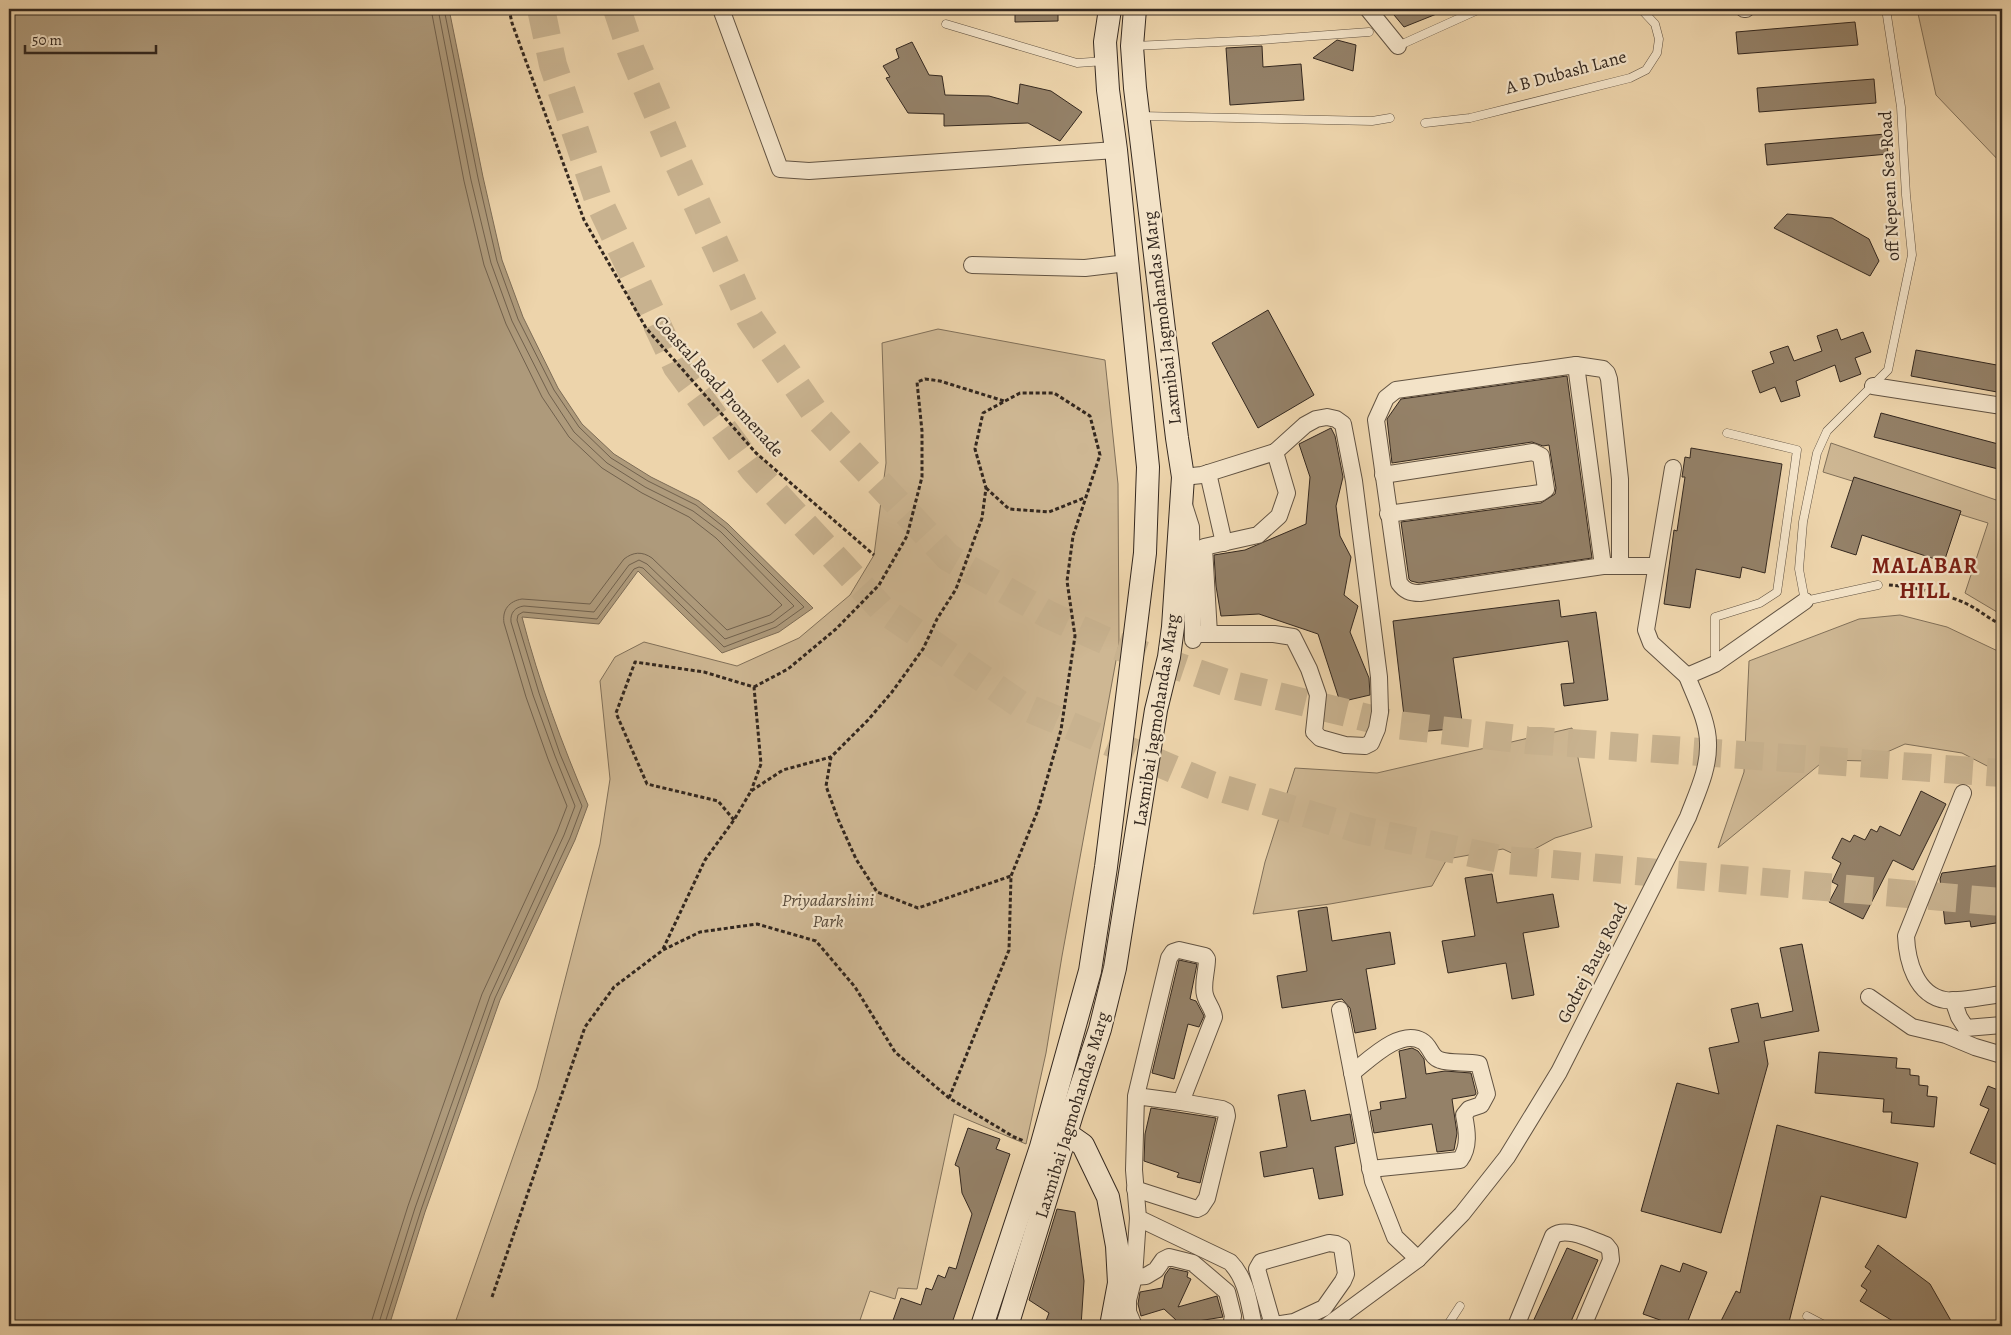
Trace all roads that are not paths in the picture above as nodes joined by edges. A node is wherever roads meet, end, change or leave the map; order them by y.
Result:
1 (721, 9) edge
2 (1110, 9) edge
3 (1135, 9) edge
4 (1368, 9) edge
5 (1480, 9) edge
6 (1641, 9) edge
7 (1886, 9) edge
8 (946, 24) dead end
9 (1369, 32) dead end
10 (1132, 46) junction
11 (1398, 46) joint
12 (1107, 61) junction
13 (1112, 116) junction
14 (1138, 116) junction
15 (1390, 118) dead end
16 (1426, 123) dead end
17 (1116, 150) junction
18 (1152, 230) junction
19 (1125, 234) junction
20 (1127, 263) junction
21 (972, 265) dead end
22 (1576, 366) junction
23 (1873, 386) junction
24 (2002, 406) edge
25 (1727, 433) dead end
26 (1275, 452) junction
27 (1673, 468) dead end
28 (1208, 473) junction
29 (1383, 475) junction
30 (1183, 476) junction
31 (1182, 499) junction
32 (1388, 514) junction
33 (1224, 543) junction
34 (1611, 566) junction
35 (1656, 566) junction
36 (1878, 584) road end
37 (1805, 601) junction
38 (1198, 636) junction
39 (1715, 664) junction
40 (1687, 676) junction
41 (1962, 794) dead end
42 (2002, 994) edge
43 (1869, 997) dead end
44 (1953, 1000) junction
45 (1340, 1010) dead end
46 (2002, 1025) edge
47 (2002, 1055) edge
48 (1352, 1073) junction
49 (1136, 1096) junction
50 (1181, 1102) junction
51 (1051, 1138) junction
52 (1370, 1170) junction
53 (1135, 1189) junction
54 (1138, 1218) junction
55 (1111, 1247) junction
56 (1418, 1259) junction
57 (1134, 1277) junction
58 (1460, 1306) dead end
59 (1807, 1316) dead end
60 (982, 1326) edge
61 (1007, 1326) edge
62 (1096, 1326) edge
63 (1111, 1326) edge
64 (1134, 1326) edge
65 (1231, 1326) edge
66 (1254, 1326) edge
67 (1270, 1326) edge
68 (1327, 1326) edge
69 (1447, 1326) edge
70 (1516, 1326) edge
71 (1583, 1326) edge
72 (1826, 1326) edge

1 - 17 street
2 - 12 main road, Laxmibai Jagmohandas Marg
3 - 10 main road, Laxmibai Jagmohandas Marg
4 - 11 street
5 - 11 lane
6 - 16 lane, A B Dubash Lane
7 - 23 lane, off Nepean Sea Road
8 - 12 lane
9 - 10 lane
10 - 14 main road, Laxmibai Jagmohandas Marg
12 - 13 main road, Laxmibai Jagmohandas Marg
13 - 14 street
13 - 17 main road, Laxmibai Jagmohandas Marg
14 - 15 lane
14 - 18 main road, Laxmibai Jagmohandas Marg
17 - 19 main road, Laxmibai Jagmohandas Marg
18 - 19 main road
18 - 30 main road, Laxmibai Jagmohandas Marg
19 - 20 main road, Laxmibai Jagmohandas Marg
20 - 21 street
20 - 51 main road, Laxmibai Jagmohandas Marg
22 - 29 street
22 - 34 street
22 - 34 street
23 - 24 street
23 - 37 lane, off Nepean Sea Road
25 - 39 lane
26 - 28 street
26 - 33 street
26 - 38 street
27 - 35 street
28 - 30 street
28 - 33 street
29 - 32 street
29 - 32 street
30 - 31 main road, Laxmibai Jagmohandas Marg
31 - 38 street
31 - 51 main road, Laxmibai Jagmohandas Marg
32 - 34 street
33 - 38 street
34 - 35 street
35 - 40 street
36 - 37 lane
37 - 39 street
39 - 40 street
40 - 56 street, Godrej Baug Road
41 - 44 street
42 - 44 street
43 - 47 street
44 - 46 street
45 - 48 street
48 - 52 street
48 - 52 street
49 - 50 street
49 - 50 street
49 - 53 street
50 - 53 street
51 - 55 main road
51 - 60 main road, Laxmibai Jagmohandas Marg
51 - 61 main road, Laxmibai Jagmohandas Marg
52 - 56 street
53 - 54 street
54 - 57 street
54 - 66 street
55 - 62 main road
55 - 63 main road
56 - 68 street, Godrej Baug Road
57 - 64 street
57 - 65 street
58 - 69 lane
59 - 72 lane
67 - 67 street
70 - 71 street

